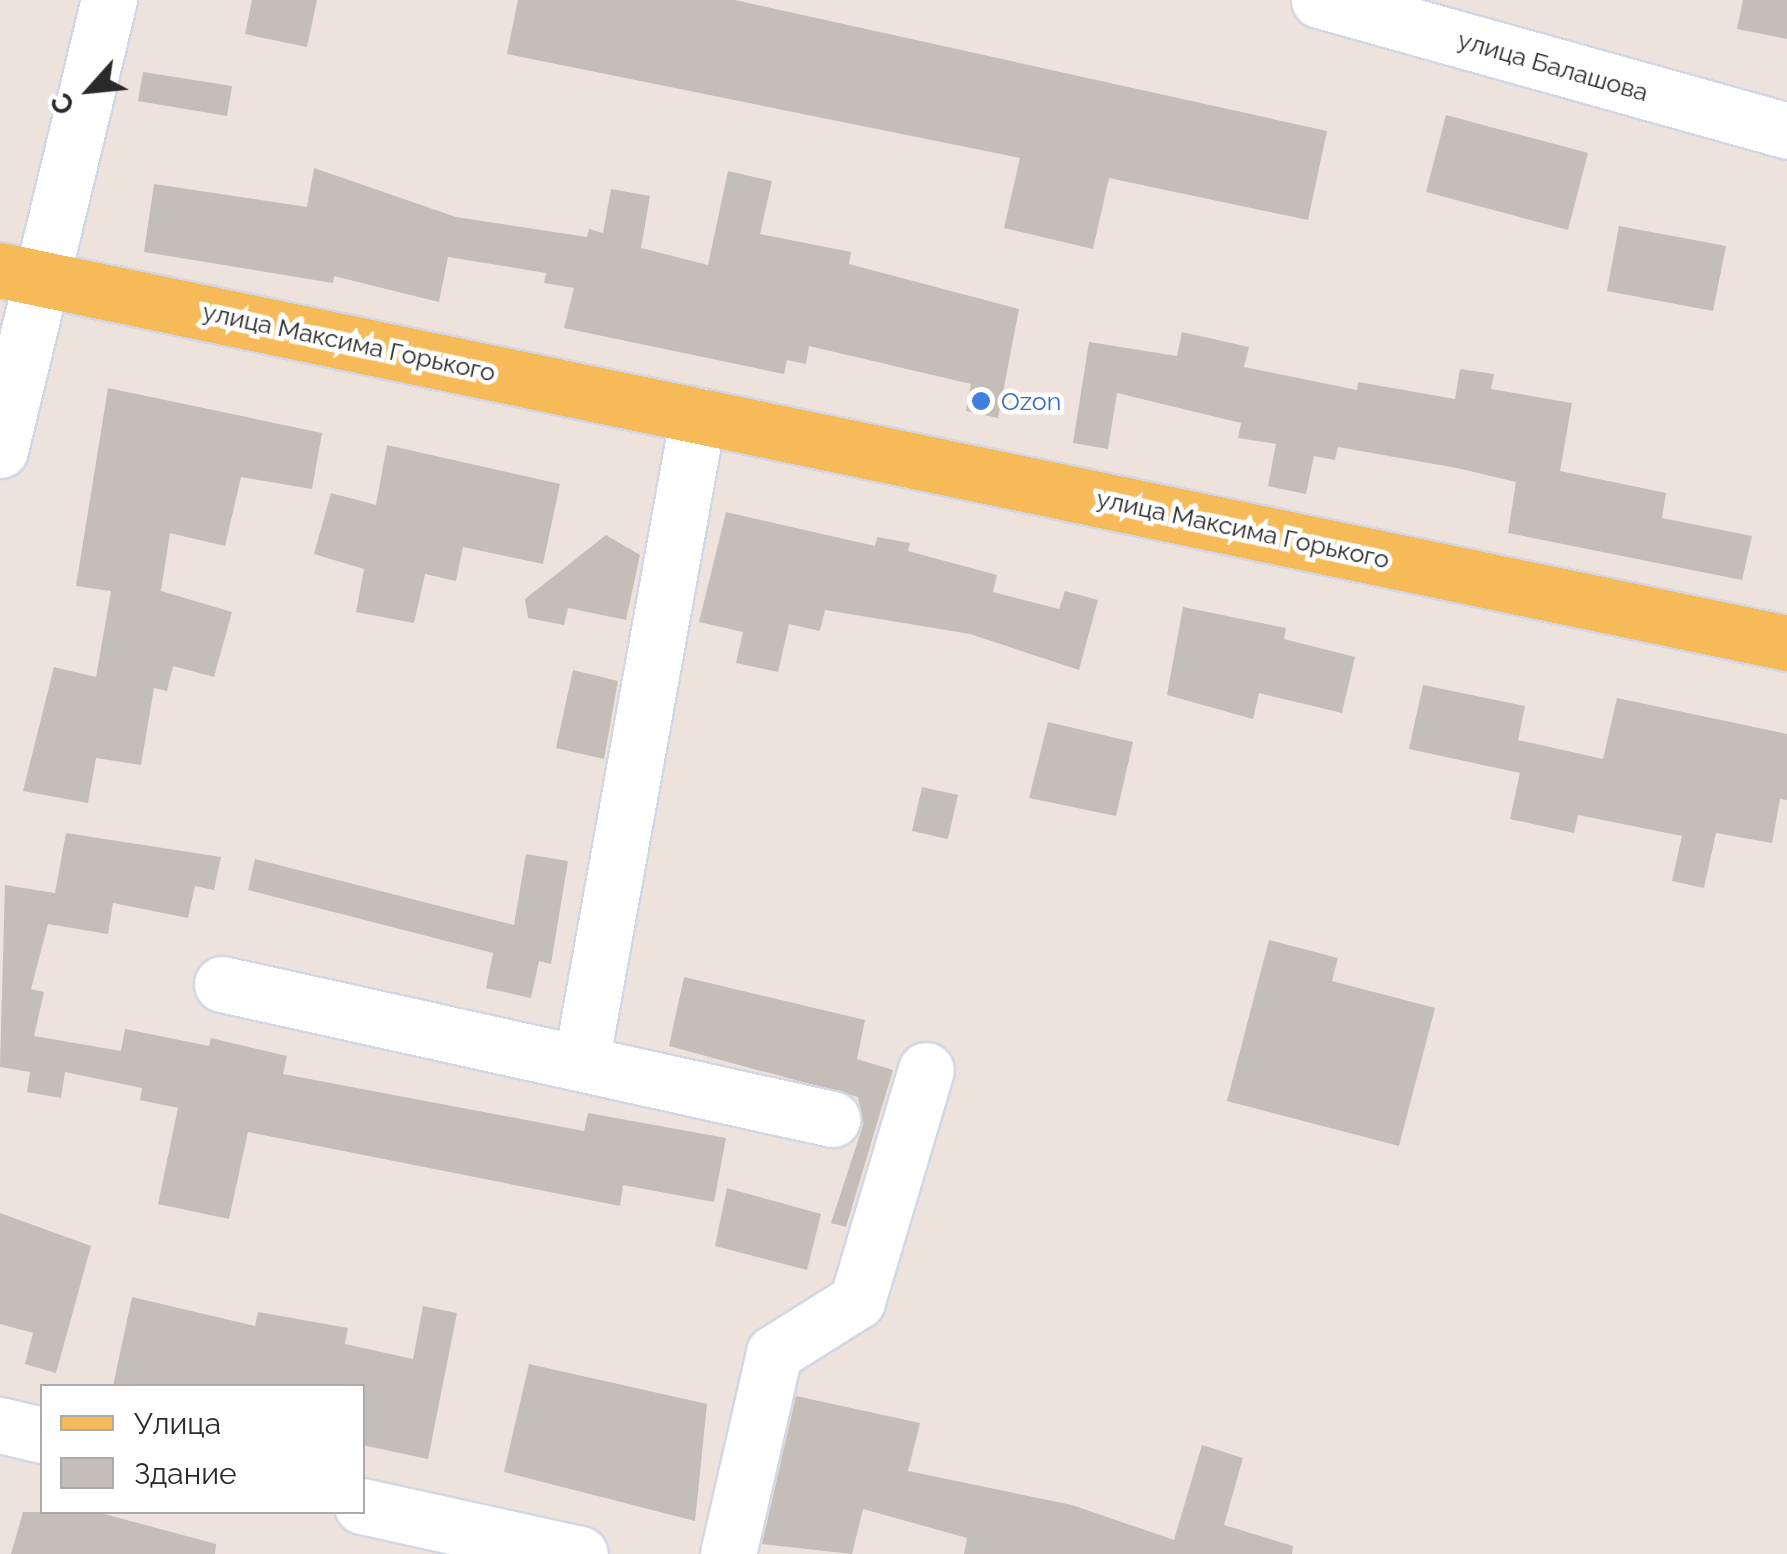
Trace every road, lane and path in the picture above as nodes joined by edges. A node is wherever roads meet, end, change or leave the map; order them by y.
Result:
1 (109, 0) edge
2 (1320, 0) edge
3 (1787, 132) edge
4 (21, 274) edge
5 (698, 415) junction
6 (0, 450) edge
7 (1787, 643) edge
8 (222, 984) dead end
9 (581, 1064) junction
10 (926, 1070) dead end
11 (832, 1119) dead end
12 (0, 1426) edge
13 (40, 1435) edge
14 (365, 1507) edge
15 (580, 1554) edge
16 (728, 1554) edge

1 - 4 street
2 - 3 street, улица Балашова
4 - 5 main road, улица Максима Горького
4 - 6 street
5 - 7 main road, улица Максима Горького
5 - 9 street
8 - 9 street
9 - 11 street
10 - 16 street
12 - 13 street
14 - 15 street

